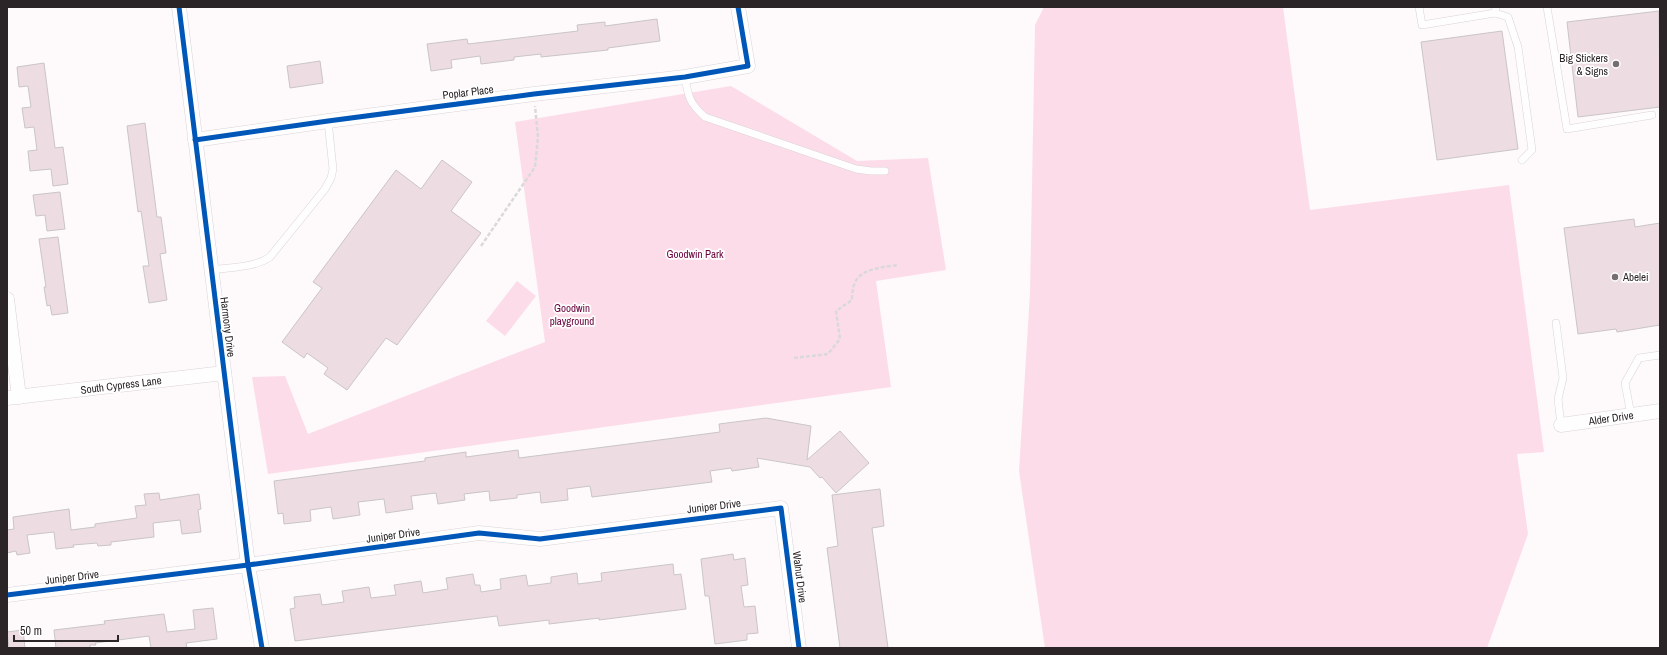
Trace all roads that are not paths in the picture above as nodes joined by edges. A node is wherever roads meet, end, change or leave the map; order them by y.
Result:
1 (179, 7) edge
2 (738, 7) edge
3 (1419, 7) edge
4 (1546, 7) edge
5 (1496, 10) edge
6 (685, 77) junction
7 (1652, 115) dead end
8 (328, 120) junction
9 (195, 140) junction
10 (1522, 160) dead end
11 (885, 171) dead end
12 (211, 270) junction
13 (7, 299) edge
14 (1556, 323) dead end
15 (1660, 355) edge
16 (224, 373) junction
17 (13, 397) edge
18 (1660, 411) edge
19 (1631, 415) junction
20 (1561, 425) joint
21 (781, 508) joint
22 (248, 565) junction
23 (7, 595) edge
24 (262, 648) edge
25 (799, 648) edge

1 - 9 street, Harmony Drive
2 - 6 street, Poplar Place
3 - 5 lane
4 - 7 lane
5 - 10 lane
6 - 8 street, Poplar Place
6 - 11 lane
8 - 9 street, Poplar Place
8 - 12 lane
9 - 12 street, Harmony Drive
12 - 16 street, Harmony Drive
13 - 17 street
14 - 20 lane
15 - 19 lane
16 - 17 street, South Cypress Lane
16 - 22 street, Harmony Drive
18 - 19 street, Alder Drive
19 - 20 street, Alder Drive
21 - 22 street, Juniper Drive
21 - 25 street, Walnut Drive
22 - 23 street, Juniper Drive
22 - 24 street, Harmony Drive

